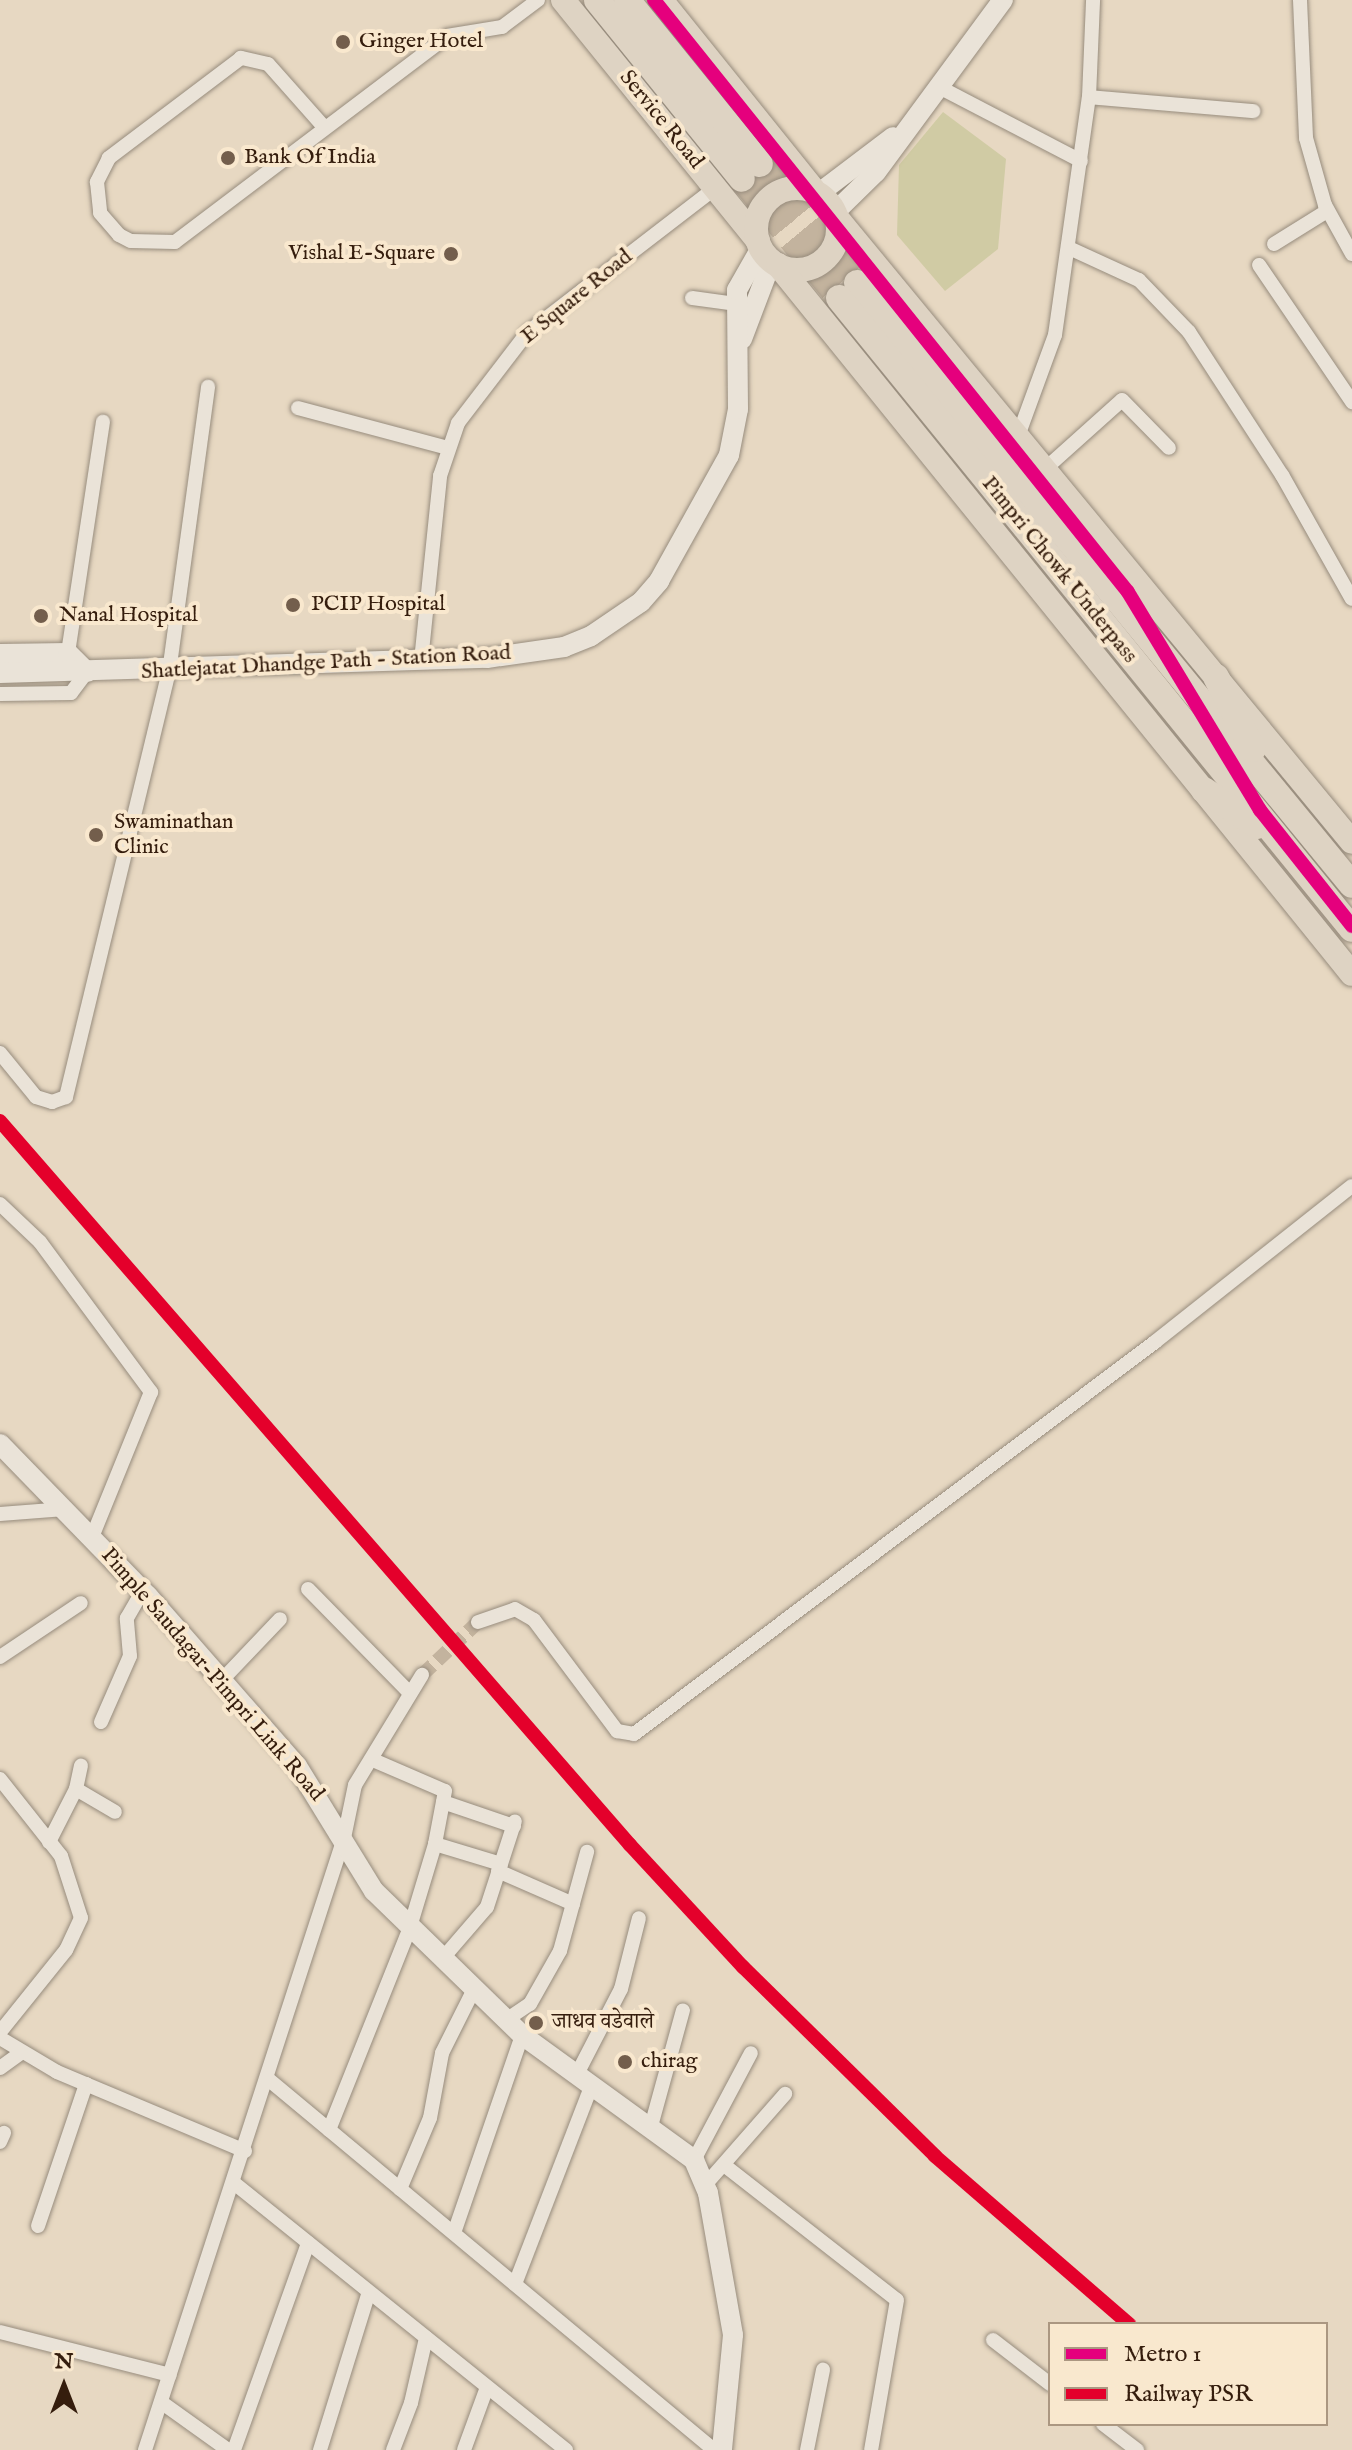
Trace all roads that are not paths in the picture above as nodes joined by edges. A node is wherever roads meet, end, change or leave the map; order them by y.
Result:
1 (538, 0) edge
2 (563, 0) edge
3 (597, 0) edge
4 (627, 0) edge
5 (661, 0) edge
6 (1003, 0) edge
7 (1093, 0) edge
8 (1300, 0) edge
9 (939, 87) junction
10 (1089, 97) junction
11 (1253, 111) dead end
12 (324, 127) junction
13 (1081, 161) junction
14 (715, 188) junction
15 (826, 204) junction
16 (1327, 211) junction
17 (1274, 244) dead end
18 (1069, 248) junction
19 (767, 254) junction
20 (1352, 254) edge
21 (1259, 265) dead end
22 (692, 298) dead end
23 (736, 304) junction
24 (740, 343) junction
25 (208, 387) dead end
26 (1352, 402) edge
27 (298, 408) dead end
28 (103, 422) dead end
29 (1018, 436) junction
30 (448, 448) junction
31 (1169, 448) dead end
32 (1045, 469) junction
33 (1352, 599) edge
34 (68, 653) junction
35 (0, 654) edge
36 (421, 661) junction
37 (87, 672) junction
38 (169, 672) junction
39 (10, 673) edge
40 (1216, 677) junction
41 (0, 694) edge
42 (1273, 788) junction
43 (1204, 790) junction
44 (1280, 841) junction
45 (1352, 842) edge
46 (1352, 885) edge
47 (1352, 929) edge
48 (1352, 974) edge
49 (0, 1053) edge
50 (1352, 1186) edge
51 (0, 1204) edge
52 (0, 1444) edge
53 (0, 1502) edge
54 (65, 1509) junction
55 (6, 1514) edge
56 (92, 1537) junction
57 (308, 1589) dead end
58 (143, 1590) junction
59 (81, 1603) dead end
60 (280, 1619) dead end
61 (478, 1622) tunnel mouth
62 (0, 1657) edge
63 (422, 1675) tunnel mouth
64 (222, 1680) junction
65 (410, 1693) junction
66 (101, 1722) dead end
67 (373, 1760) junction
68 (81, 1766) dead end
69 (0, 1779) edge
70 (76, 1789) junction
71 (443, 1802) junction
72 (115, 1812) dead end
73 (344, 1838) junction
74 (49, 1842) junction
75 (435, 1844) junction
76 (587, 1852) dead end
77 (500, 1867) junction
78 (573, 1904) junction
79 (639, 1918) dead end
80 (410, 1927) junction
81 (443, 1958) junction
82 (474, 1989) junction
83 (683, 2010) dead end
84 (506, 2020) junction
85 (0, 2032) edge
86 (522, 2035) junction
87 (0, 2038) edge
88 (21, 2053) junction
89 (751, 2053) dead end
90 (0, 2068) edge
91 (268, 2079) junction
92 (584, 2082) junction
93 (86, 2084) junction
94 (785, 2094) dead end
95 (329, 2130) junction
96 (650, 2130) junction
97 (245, 2151) junction
98 (694, 2160) junction
99 (724, 2165) junction
100 (234, 2183) junction
101 (706, 2184) junction
102 (400, 2189) junction
103 (38, 2226) dead end
104 (454, 2233) junction
105 (308, 2243) junction
106 (515, 2284) junction
107 (369, 2292) junction
108 (0, 2332) edge
109 (426, 2338) junction
110 (993, 2340) dead end
111 (823, 2370) dead end
112 (170, 2375) junction
113 (1048, 2382) edge
114 (487, 2387) junction
115 (161, 2402) junction
116 (1106, 2426) edge
117 (558, 2447) edge
118 (145, 2450) edge
119 (231, 2450) edge
120 (320, 2450) edge
121 (393, 2450) edge
122 (464, 2450) edge
123 (714, 2450) edge
124 (722, 2450) edge
125 (807, 2450) edge
126 (871, 2450) edge
127 (1137, 2450) edge

1 - 12 street
2 - 14 main road, Service Road
3 - 4 highway
5 - 15 main road
6 - 9 street
7 - 10 street
8 - 16 street
9 - 13 street
9 - 15 street
10 - 11 street
10 - 13 street
12 - 12 street
13 - 18 street
14 - 19 main road, Service Road
14 - 30 street, E Square Road
15 - 19 main road
15 - 19 main road
15 - 29 main road
16 - 17 street
16 - 20 street
18 - 29 street
18 - 33 street
19 - 23 street, Shatlejatat Dhandge Path - Station Road
19 - 24 street, Shatlejatat Dhandge Path - Station Road
19 - 43 main road, Service Road
21 - 26 street
22 - 23 street
23 - 24 street, Shatlejatat Dhandge Path - Station Road
24 - 36 street, Shatlejatat Dhandge Path - Station Road
25 - 38 street
27 - 30 street
28 - 34 street
29 - 32 main road
30 - 36 street, E Square Road
31 - 32 street
32 - 40 main road
34 - 35 street
34 - 37 street
36 - 38 street, Shatlejatat Dhandge Path - Station Road
37 - 38 street, Shatlejatat Dhandge Path - Station Road
37 - 39 street, Shatlejatat Dhandge Path - Station Road
37 - 41 street
38 - 49 street
40 - 42 highway
40 - 45 main road
42 - 44 highway, Pimpri Chowk Underpass
42 - 46 highway
43 - 44 highway
43 - 48 main road, Service Road
44 - 47 highway, Pimpri Chowk Underpass
50 - 61 street
51 - 56 street
52 - 54 street, Pimple Saudagar-Pimpri Link Road
53 - 55 street
54 - 55 street
54 - 56 street, Pimple Saudagar-Pimpri Link Road
56 - 58 street, Pimple Saudagar-Pimpri Link Road
57 - 65 street
58 - 64 street, Pimple Saudagar-Pimpri Link Road
58 - 66 street
59 - 62 street
60 - 64 street
63 - 65 street
64 - 73 street, Pimple Saudagar-Pimpri Link Road
65 - 67 street
67 - 71 street
67 - 73 street
68 - 70 street
69 - 74 street
70 - 72 street
70 - 74 street
71 - 75 street
71 - 77 street
73 - 80 street, Pimple Saudagar-Pimpri Link Road
73 - 91 street
74 - 85 street
75 - 77 street
75 - 80 street
76 - 78 street
77 - 78 street
77 - 81 street
78 - 84 street
79 - 92 street
80 - 81 street, Pimple Saudagar-Pimpri Link Road
80 - 95 street
81 - 82 street, Pimple Saudagar-Pimpri Link Road
82 - 84 street, Pimple Saudagar-Pimpri Link Road
82 - 102 street
83 - 96 street
84 - 86 street, Pimple Saudagar-Pimpri Link Road
86 - 92 street, Pimple Saudagar-Pimpri Link Road
86 - 104 street
87 - 88 street
88 - 90 street
88 - 93 street
89 - 98 street
91 - 95 street
91 - 97 street
92 - 96 street, Pimple Saudagar-Pimpri Link Road
92 - 106 street
93 - 97 street
93 - 103 street
94 - 99 street
95 - 102 street
96 - 98 street, Pimple Saudagar-Pimpri Link Road
97 - 100 street
98 - 101 street, Pimple Saudagar-Pimpri Link Road
99 - 101 street
99 - 126 street
100 - 105 street
100 - 112 street
101 - 124 street, Pimple Saudagar-Pimpri Link Road
102 - 104 street
104 - 106 street
105 - 107 street
105 - 119 street
106 - 123 street
107 - 109 street
107 - 120 street
108 - 112 street
109 - 114 street
109 - 121 street
110 - 113 street
111 - 125 street
112 - 115 street
114 - 117 street
114 - 122 street
115 - 118 street
115 - 119 street
116 - 127 street

